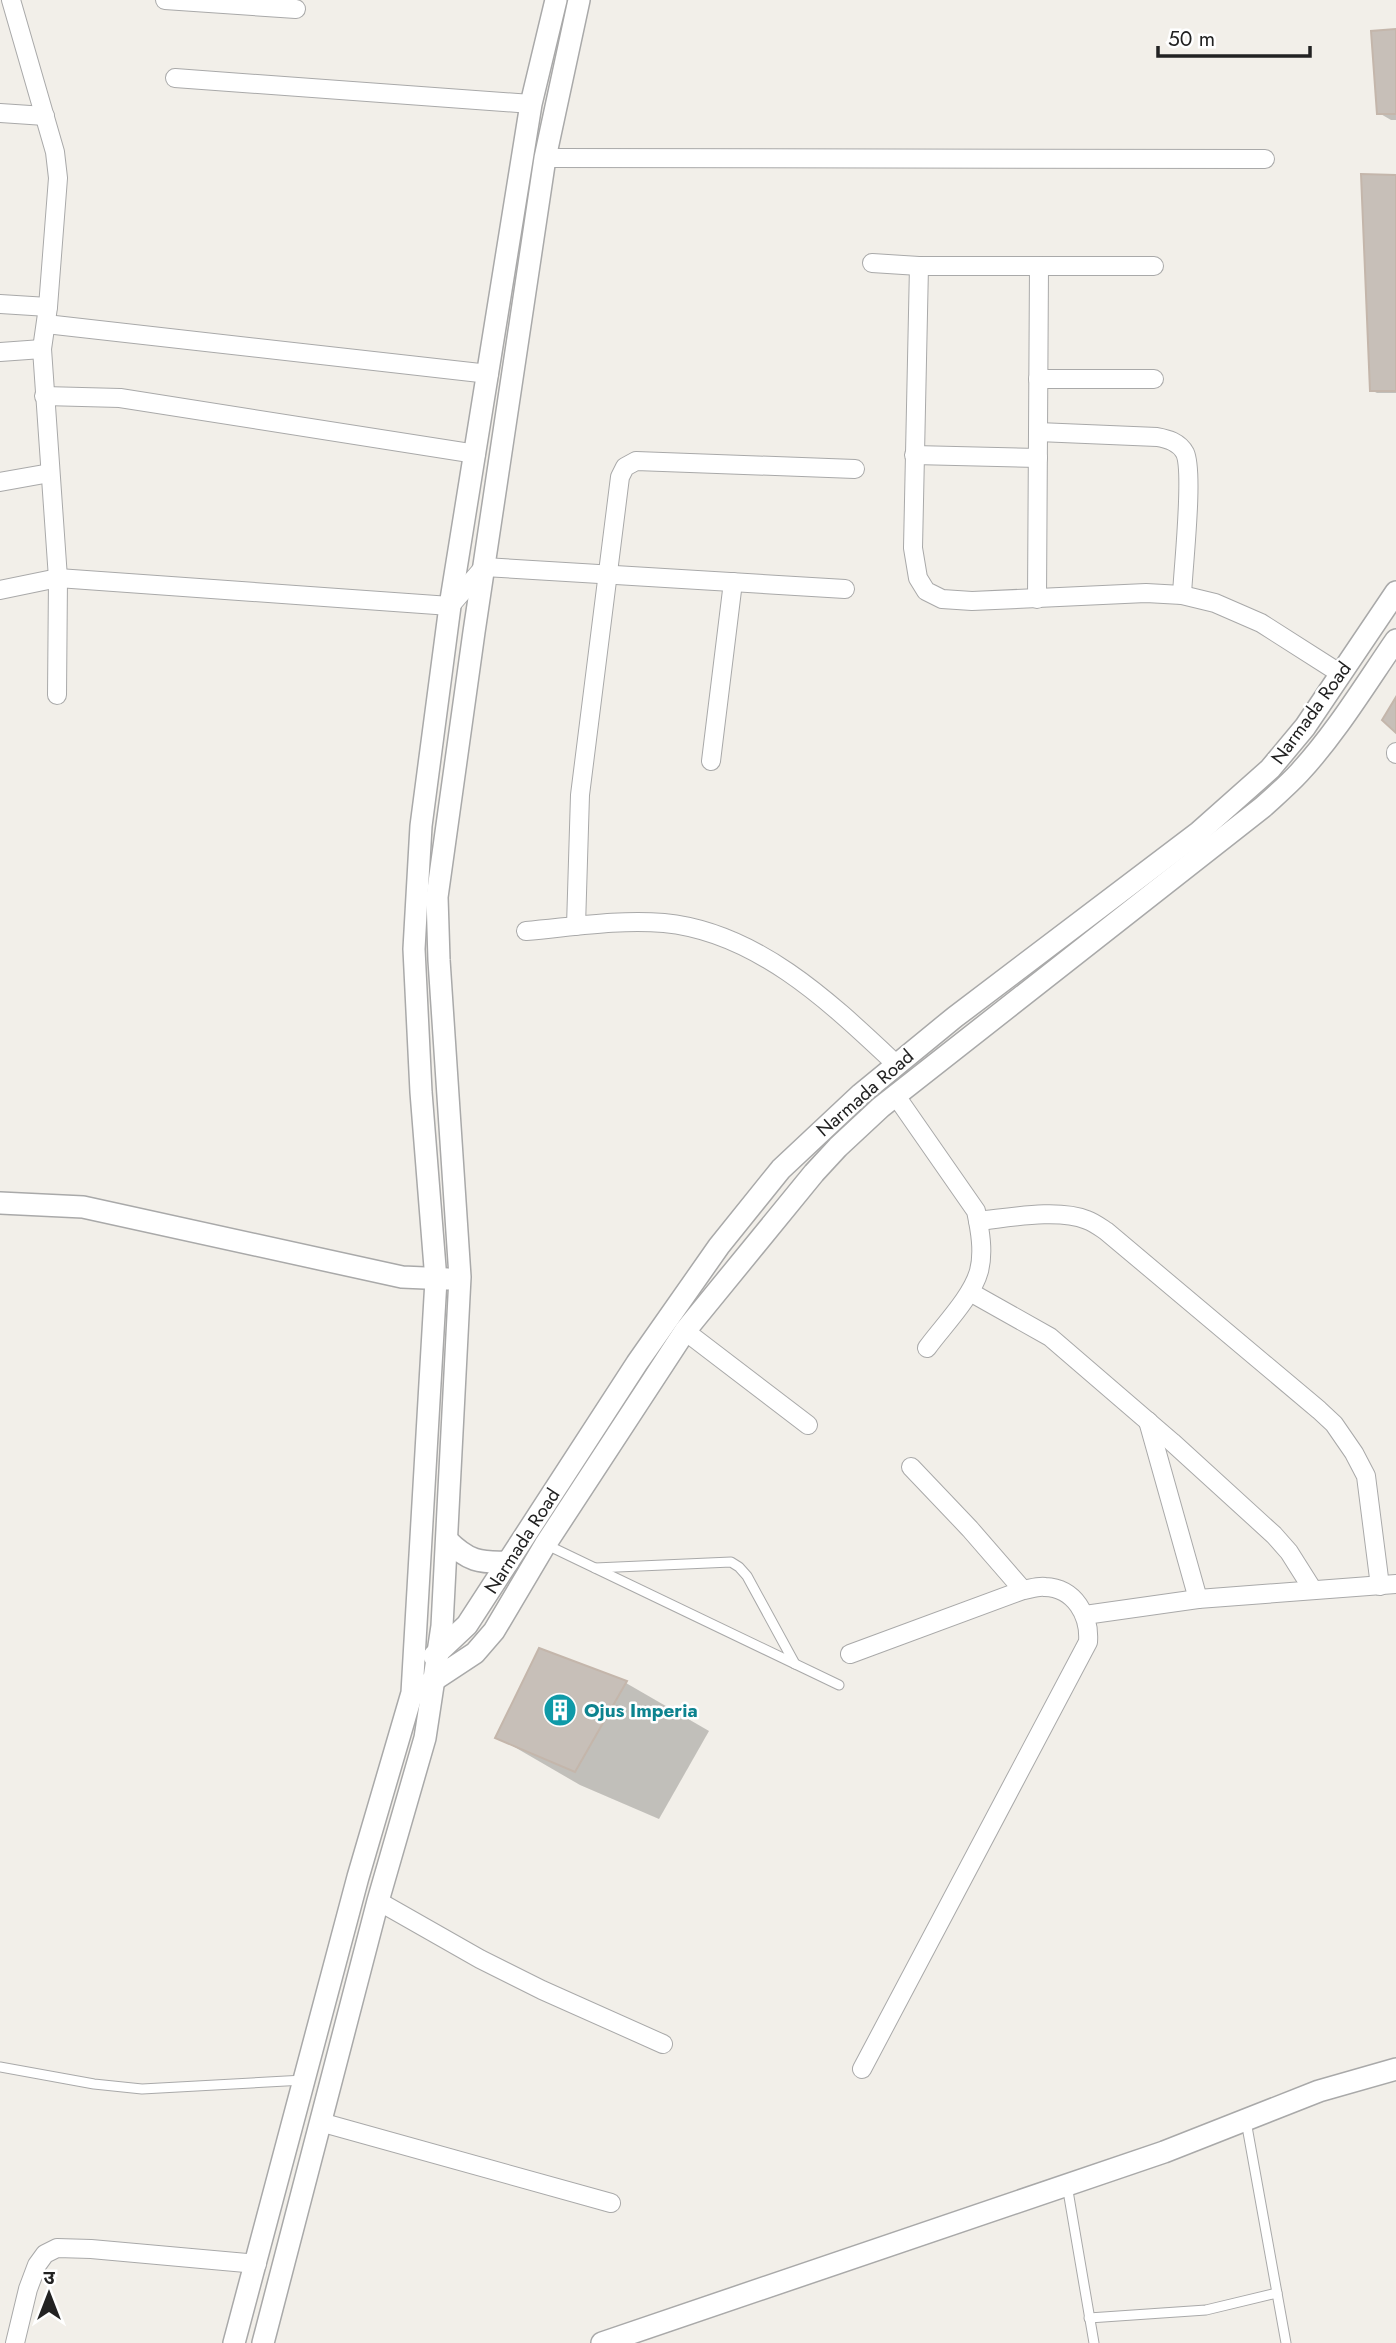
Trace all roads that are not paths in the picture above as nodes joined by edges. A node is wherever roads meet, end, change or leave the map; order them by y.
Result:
1 (10, 0) edge
2 (165, 0) edge
3 (579, 0) edge
4 (553, 2) edge
5 (296, 9) dead end
6 (175, 78) dead end
7 (531, 104) junction
8 (0, 113) edge
9 (45, 116) junction
10 (545, 158) junction
11 (1265, 159) dead end
12 (872, 263) dead end
13 (919, 266) junction
14 (1039, 266) junction
15 (1154, 266) dead end
16 (0, 304) edge
17 (47, 316) junction
18 (42, 349) junction
19 (0, 352) edge
20 (489, 374) junction
21 (1038, 379) junction
22 (1154, 379) dead end
23 (44, 396) junction
24 (1038, 432) junction
25 (476, 454) junction
26 (914, 455) junction
27 (1038, 458) junction
28 (855, 469) dead end
29 (50, 473) junction
30 (0, 482) edge
31 (484, 567) junction
32 (610, 575) junction
33 (58, 578) junction
34 (733, 582) junction
35 (845, 589) dead end
36 (0, 590) edge
37 (1396, 592) edge
38 (1182, 595) junction
39 (1037, 599) junction
40 (450, 606) junction
41 (1396, 640) edge
42 (1341, 674) junction
43 (57, 695) dead end
44 (710, 761) dead end
45 (576, 926) junction
46 (526, 931) dead end
47 (897, 1065) junction
48 (896, 1096) junction
49 (0, 1203) edge
50 (978, 1221) junction
51 (460, 1277) junction
52 (436, 1280) junction
53 (970, 1292) junction
54 (685, 1331) junction
55 (927, 1348) dead end
56 (1148, 1421) junction
57 (808, 1425) dead end
58 (911, 1467) dead end
59 (447, 1541) junction
60 (545, 1545) junction
61 (508, 1562) junction
62 (594, 1568) junction
63 (1388, 1585) edge
64 (1023, 1590) junction
65 (1313, 1590) junction
66 (1198, 1599) junction
67 (1085, 1615) junction
68 (438, 1654) junction
69 (850, 1654) dead end
70 (795, 1664) junction
71 (413, 1667) junction
72 (433, 1682) junction
73 (839, 1685) dead end
74 (412, 1693) junction
75 (378, 1900) junction
76 (663, 2044) dead end
77 (0, 2067) edge
78 (862, 2069) dead end
79 (1396, 2069) edge
80 (305, 2080) junction
81 (1246, 2121) junction
82 (320, 2122) junction
83 (1067, 2183) junction
84 (611, 2203) dead end
85 (257, 2264) junction
86 (1277, 2293) junction
87 (1089, 2318) junction
88 (15, 2343) edge
89 (234, 2343) edge
90 (263, 2343) edge
91 (602, 2343) edge
92 (1094, 2343) edge
93 (1286, 2343) edge

1 - 9 street
2 - 5 street
3 - 10 street
4 - 7 street
6 - 7 street
7 - 20 street
8 - 9 street
9 - 17 street
10 - 11 street
10 - 31 street
12 - 13 street
13 - 14 street
13 - 26 street
14 - 15 street
14 - 21 street
16 - 17 street
17 - 18 street
17 - 20 street
18 - 19 street
18 - 23 street
20 - 25 street
21 - 22 street
21 - 24 street
23 - 25 street
23 - 29 street
24 - 27 street
24 - 38 street
25 - 40 street
26 - 27 street
26 - 39 street
27 - 39 street
28 - 32 street
29 - 30 street
29 - 33 street
31 - 32 street
31 - 40 street
31 - 51 street
32 - 34 street
32 - 45 street
33 - 36 street
33 - 40 street
33 - 43 street
34 - 35 street
34 - 44 street
37 - 42 street, Narmada Road
38 - 39 street
38 - 42 street
40 - 52 street
41 - 48 street
42 - 47 street, Narmada Road
45 - 46 street
45 - 47 street
47 - 61 street, Narmada Road
48 - 50 street
48 - 54 street
49 - 52 street
50 - 53 street
50 - 63 street
51 - 52 street
51 - 59 street
52 - 71 street
53 - 55 street
53 - 56 street
54 - 57 street
54 - 60 street
56 - 65 street
56 - 66 street
58 - 64 street
59 - 61 street
59 - 68 street
60 - 62 lane
60 - 72 street
61 - 68 street, Narmada Road
62 - 70 lane
62 - 70 lane
63 - 65 street
64 - 67 street
64 - 69 street
65 - 66 street
66 - 67 street
67 - 78 street
68 - 71 street, Narmada Road
68 - 72 street
70 - 73 lane
71 - 74 street
72 - 74 street
72 - 75 street
74 - 80 street
75 - 76 street
75 - 82 street
77 - 80 lane
79 - 81 street
80 - 85 street
81 - 83 street
81 - 86 lane
82 - 84 street
82 - 90 street
83 - 87 lane
83 - 91 street
85 - 88 street
85 - 89 street
86 - 87 lane
86 - 93 lane
87 - 92 lane

